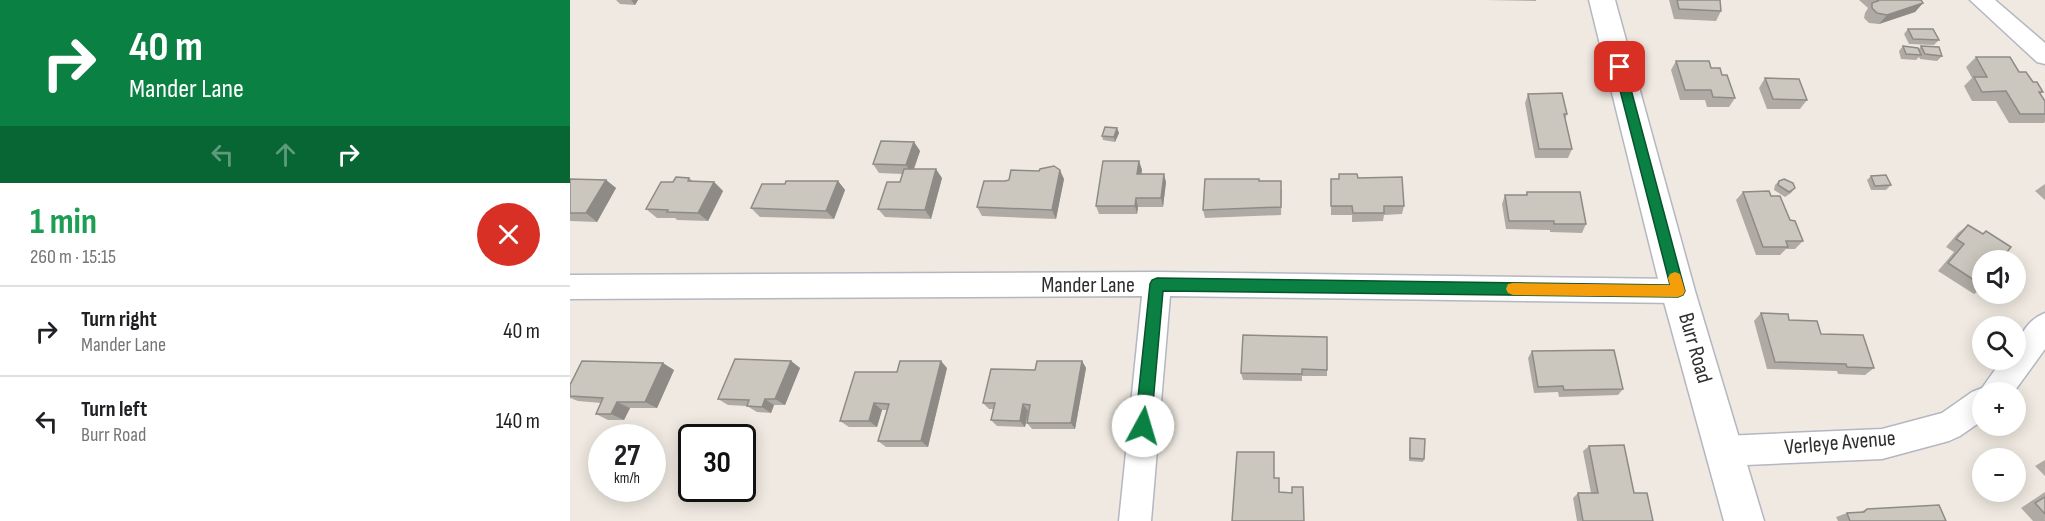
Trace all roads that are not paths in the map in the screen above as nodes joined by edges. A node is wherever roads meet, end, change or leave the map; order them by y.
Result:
1 (1602, 0) edge
2 (1981, 0) edge
3 (2045, 56) edge
4 (1157, 284) junction
5 (570, 287) edge
6 (1678, 291) junction
7 (2045, 326) edge
8 (2003, 382) edge
9 (1972, 410) edge
10 (1724, 451) junction
11 (1136, 521) edge
12 (1744, 521) edge

1 - 6 street, Burr Road
2 - 3 street
4 - 5 street, Mander Lane
4 - 6 street, Mander Lane
4 - 11 street
6 - 10 street, Burr Road
7 - 8 street
9 - 10 street, Verleye Avenue
10 - 12 street, Burr Road

